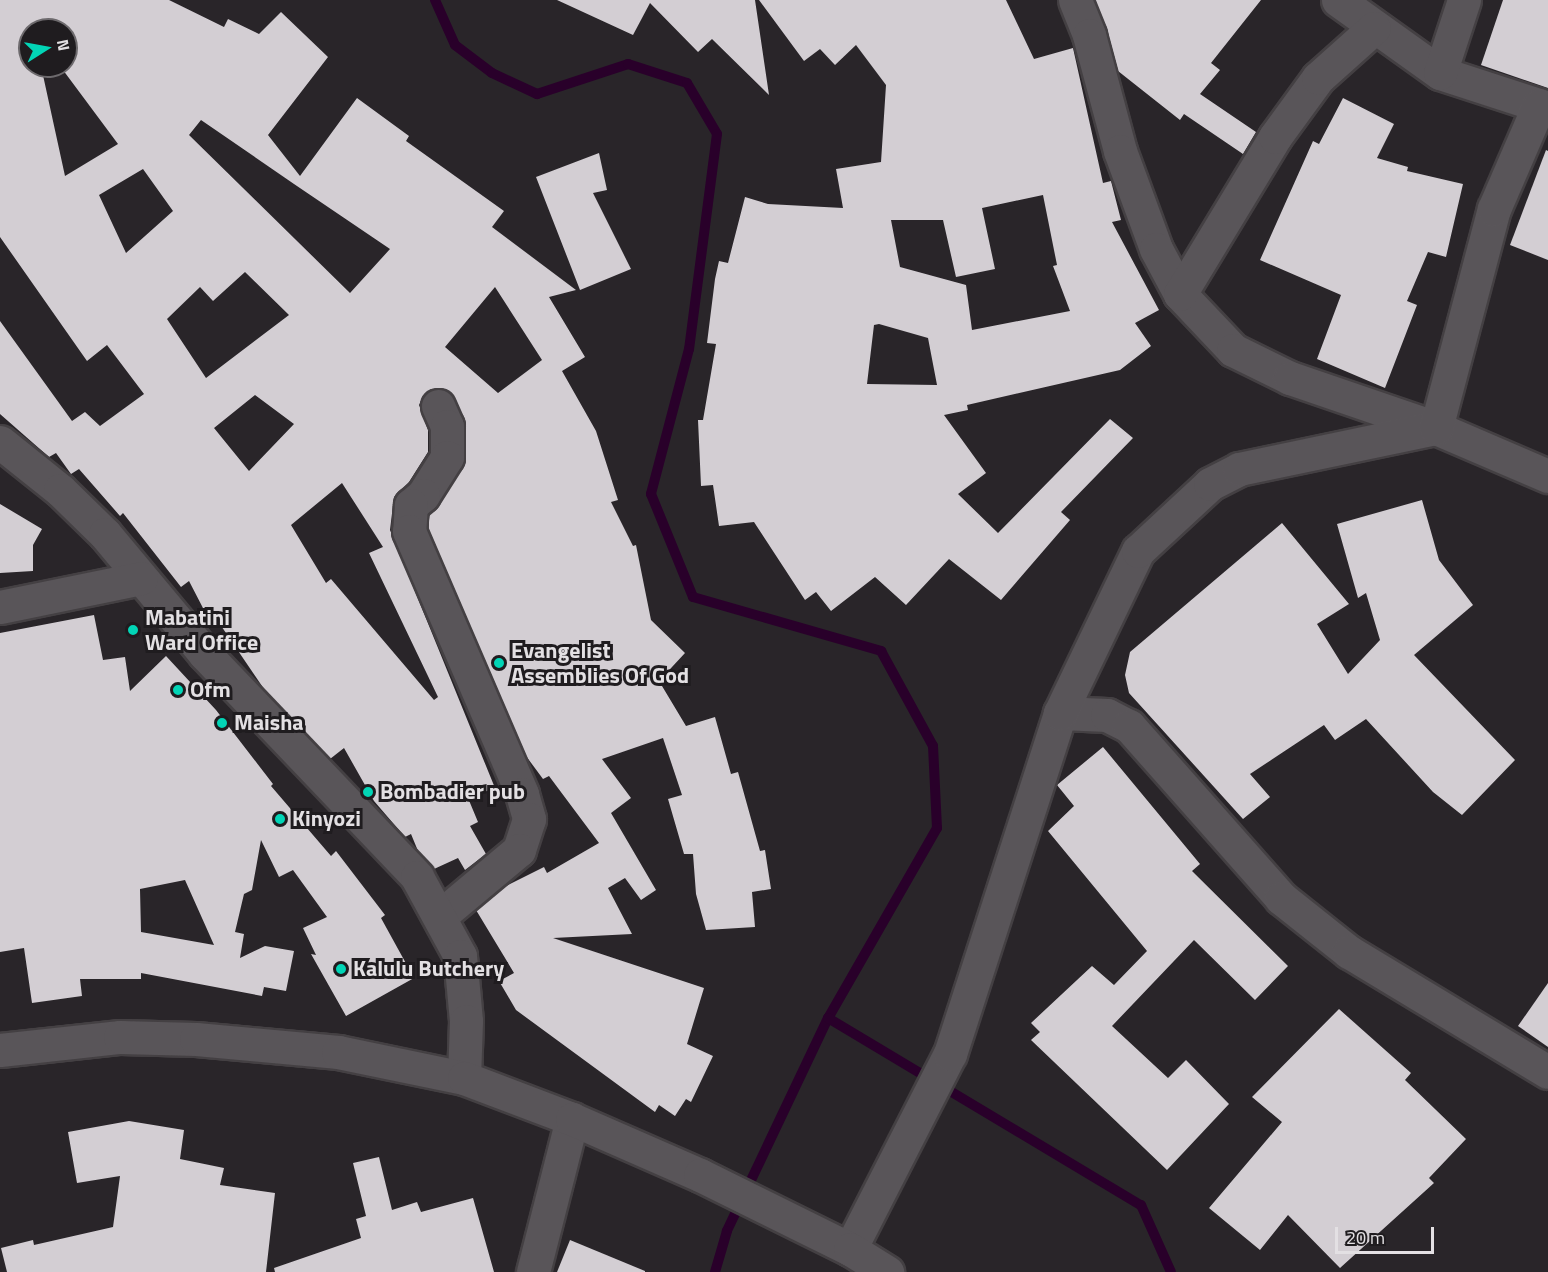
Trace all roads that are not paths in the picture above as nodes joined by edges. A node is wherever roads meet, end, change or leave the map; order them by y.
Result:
1 (1075, 0) edge
2 (1338, 0) edge
3 (1464, 0) edge
4 (1374, 28) junction
5 (1440, 73) junction
6 (1544, 107) edge
7 (1180, 294) junction
8 (438, 406) dead end
9 (1436, 428) junction
10 (0, 442) edge
11 (1548, 476) edge
12 (141, 578) junction
13 (0, 607) edge
14 (1060, 713) junction
15 (440, 916) junction
16 (0, 1050) edge
17 (1548, 1072) edge
18 (464, 1078) junction
19 (572, 1119) junction
20 (850, 1249) junction
21 (533, 1272) edge
22 (887, 1272) edge

1 - 7 street
2 - 4 street
3 - 5 street
4 - 5 street
4 - 7 street
5 - 6 street
6 - 9 street
7 - 9 street
8 - 15 street
9 - 11 street
9 - 14 street
10 - 12 street
12 - 13 street
12 - 15 street
14 - 17 street
14 - 20 street
15 - 18 street
16 - 18 street
18 - 19 street
19 - 20 street
19 - 21 street
20 - 22 street

